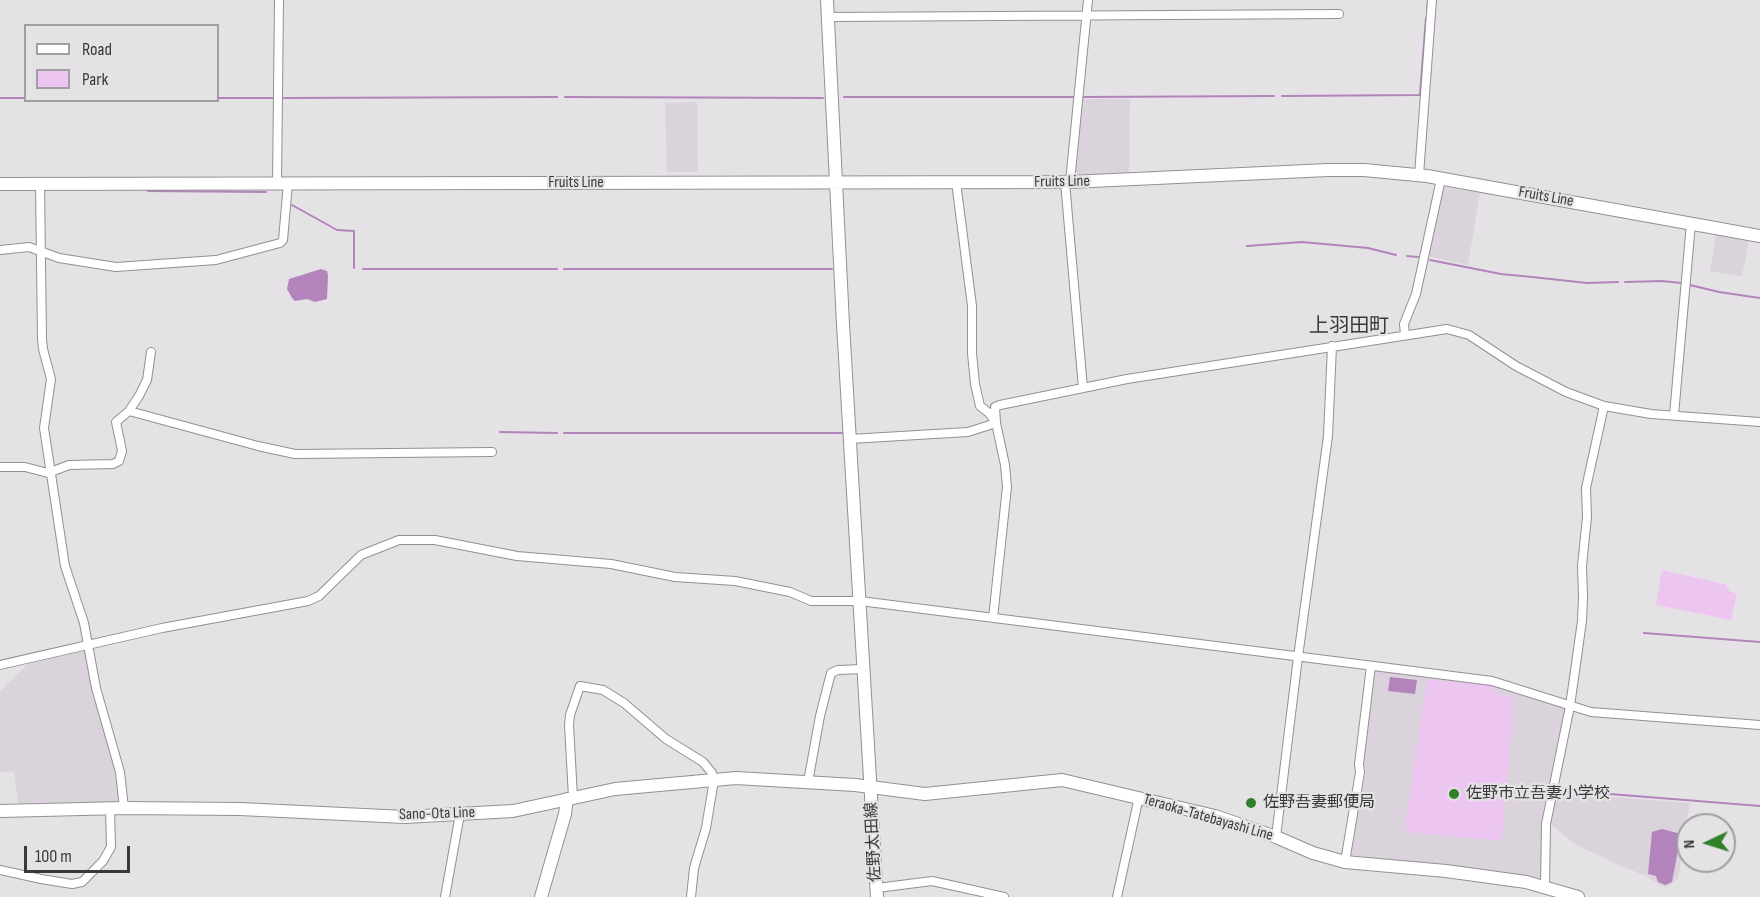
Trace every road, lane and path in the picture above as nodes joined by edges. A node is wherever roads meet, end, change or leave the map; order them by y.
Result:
1 (279, 0) edge
2 (827, 0) edge
3 (1088, 0) edge
4 (1432, 0) edge
5 (1339, 14) dead end
6 (828, 16) junction
7 (1086, 16) junction
8 (1419, 175) junction
9 (1441, 179) junction
10 (837, 182) junction
11 (956, 182) junction
12 (1068, 182) junction
13 (0, 184) edge
14 (40, 184) junction
15 (283, 184) junction
16 (1691, 223) junction
17 (1760, 236) edge
18 (0, 250) edge
19 (42, 251) junction
20 (1405, 335) junction
21 (1332, 346) junction
22 (151, 352) dead end
23 (1083, 388) junction
24 (1604, 406) junction
25 (129, 411) junction
26 (1674, 415) junction
27 (1760, 422) edge
28 (996, 423) junction
29 (850, 439) junction
30 (492, 452) dead end
31 (0, 467) edge
32 (51, 471) junction
33 (860, 601) junction
34 (993, 618) junction
35 (88, 646) junction
36 (1298, 657) junction
37 (0, 664) edge
38 (1371, 666) junction
39 (863, 669) junction
40 (1570, 706) junction
41 (1760, 725) edge
42 (714, 780) junction
43 (808, 782) junction
44 (871, 788) junction
45 (1139, 797) junction
46 (570, 798) junction
47 (124, 808) junction
48 (110, 809) junction
49 (0, 811) edge
50 (460, 814) junction
51 (1276, 837) junction
52 (1344, 862) junction
53 (0, 870) edge
54 (1545, 886) junction
55 (877, 892) edge
56 (445, 897) edge
57 (541, 897) edge
58 (691, 897) edge
59 (1004, 897) edge
60 (1117, 897) edge
61 (1578, 897) edge

1 - 15 street
2 - 6 street, 佐野太田線
3 - 7 street
4 - 8 street
5 - 7 street
6 - 7 street
6 - 10 street, 佐野太田線
7 - 12 street
8 - 9 street, Fruits Line
8 - 12 street, Fruits Line
9 - 16 street, Fruits Line
9 - 20 street
10 - 11 street, Fruits Line
10 - 15 street, Fruits Line
10 - 29 street, 佐野太田線
11 - 12 street, Fruits Line
11 - 28 street
12 - 23 street
13 - 14 street, Fruits Line
14 - 15 street, Fruits Line
14 - 19 street
15 - 19 street
16 - 17 street, Fruits Line
16 - 26 street
18 - 19 street
19 - 32 street
20 - 21 street
20 - 24 street
21 - 23 street
21 - 36 street
22 - 25 street
23 - 28 street
24 - 26 street
24 - 40 street
25 - 30 street
25 - 32 street
26 - 27 street
28 - 29 street
28 - 34 street
29 - 33 street, 佐野太田線
31 - 32 street
32 - 35 street
33 - 34 street
33 - 35 street
33 - 39 street, 佐野太田線
34 - 36 street
35 - 37 street
35 - 47 street
36 - 38 street
36 - 51 street
38 - 40 street
38 - 52 street
39 - 43 street
39 - 44 street, 佐野太田線
40 - 41 street
40 - 54 street
42 - 43 street, Sano-Ota Line
42 - 46 street, Sano-Ota Line
42 - 46 street
42 - 58 street
43 - 44 street, Sano-Ota Line
44 - 45 street, Teraoka-Tatebayashi Line
44 - 55 street, 佐野太田線
45 - 51 street, Teraoka-Tatebayashi Line
45 - 60 street
46 - 50 street, Sano-Ota Line
46 - 57 street
47 - 48 street, Sano-Ota Line
47 - 50 street, Sano-Ota Line
48 - 49 street, Sano-Ota Line
48 - 53 street
50 - 56 street
51 - 52 street, Teraoka-Tatebayashi Line
52 - 54 street, Teraoka-Tatebayashi Line
54 - 61 street, Teraoka-Tatebayashi Line
55 - 59 street

